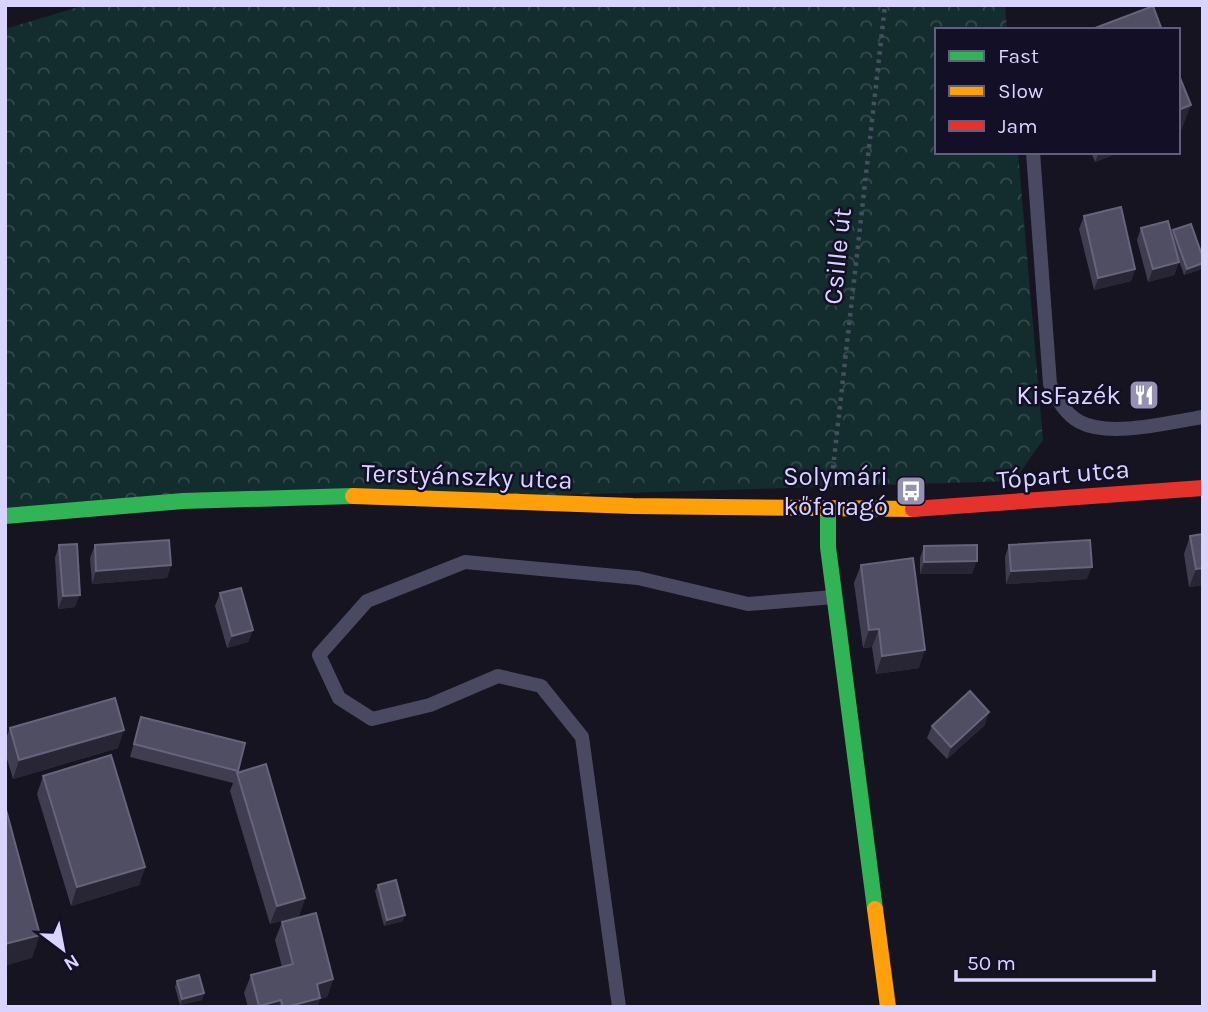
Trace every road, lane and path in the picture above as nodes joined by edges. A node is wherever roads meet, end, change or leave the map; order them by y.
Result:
1 (885, 5) edge
2 (1033, 154) edge
3 (1203, 417) edge
4 (1203, 488) edge
5 (928, 509) joint
6 (828, 510) junction
7 (5, 516) edge
8 (835, 597) junction
9 (619, 1007) edge
10 (888, 1007) edge

1 - 6 path, Csille út
2 - 3 lane
4 - 5 main road, Tópart utca
5 - 6 main road, Terstyánszky utca
6 - 7 main road, Terstyánszky utca
6 - 8 main road
8 - 9 lane
8 - 10 main road

